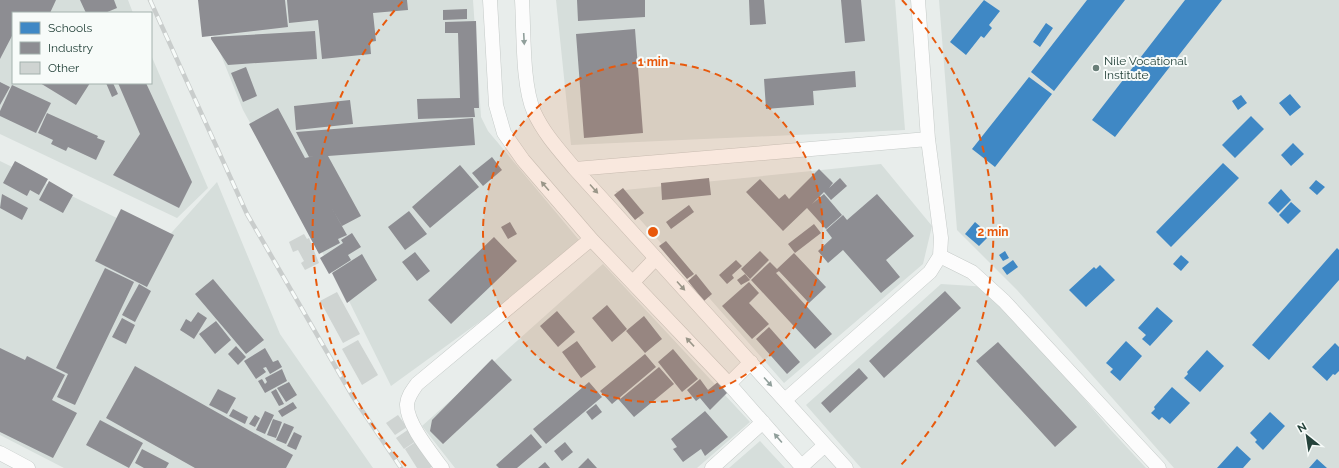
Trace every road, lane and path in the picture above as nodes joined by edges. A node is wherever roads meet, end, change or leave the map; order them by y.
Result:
1 (490, 0) edge
2 (522, 0) edge
3 (918, 0) edge
4 (928, 139) junction
5 (575, 169) junction
6 (591, 239) junction
7 (940, 256) junction
8 (656, 258) junction
9 (633, 282) junction
10 (751, 362) junction
11 (729, 384) junction
12 (785, 400) junction
13 (763, 422) junction
14 (825, 445) junction
15 (0, 453) edge
16 (803, 467) edge
17 (28, 468) edge
18 (442, 468) edge
19 (712, 468) edge
20 (846, 468) edge
21 (1159, 468) edge

6 -> 1 street
2 -> 5 street
3 - 4 street
4 - 5 street
4 - 7 street
5 -> 8 street
6 - 9 street
6 - 18 street
7 - 12 street
7 - 21 street
8 - 9 street
8 -> 10 street
11 -> 9 street
10 - 11 street
10 -> 12 street
11 - 13 street
12 - 14 street
16 -> 13 street
13 - 19 street
14 - 16 street
14 - 20 street
15 - 17 street

